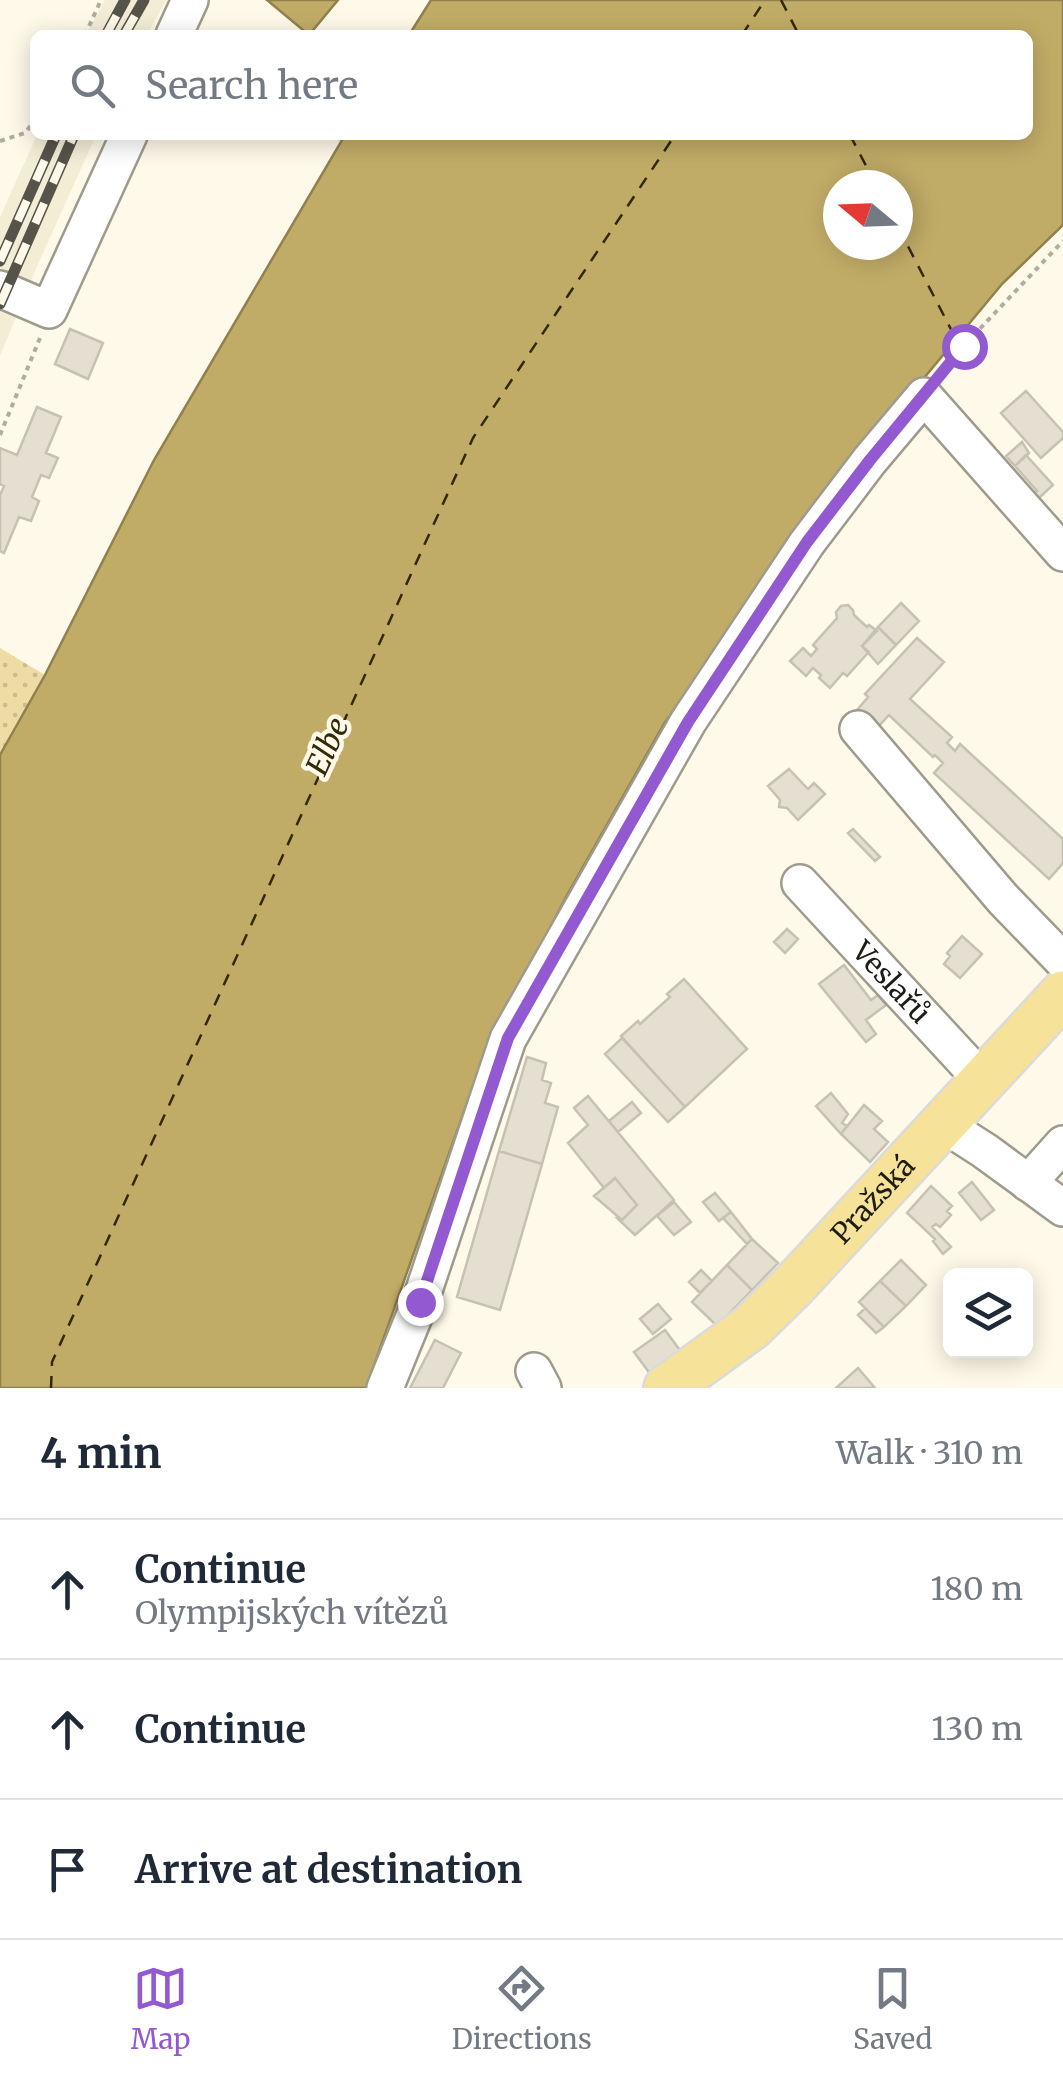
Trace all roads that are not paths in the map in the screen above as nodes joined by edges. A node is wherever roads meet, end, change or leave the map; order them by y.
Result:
1 (190, 0) edge
2 (176, 30) edge
3 (127, 140) edge
4 (0, 289) edge
5 (1063, 552) edge
6 (858, 729) dead end
7 (800, 883) dead end
8 (1063, 961) edge
9 (1063, 994) edge
10 (984, 1081) junction
11 (943, 1124) junction
12 (1063, 1144) edge
13 (1028, 1182) junction
14 (1063, 1208) edge
15 (385, 1388) edge
16 (667, 1388) edge

1 - 2 street
3 - 4 street
5 - 15 street
6 - 8 street
7 - 10 street, Veslařů
9 - 10 main road, Pražská
10 - 11 main road, Pražská
11 - 13 street
11 - 16 main road, Pražská
12 - 13 street
13 - 14 street

